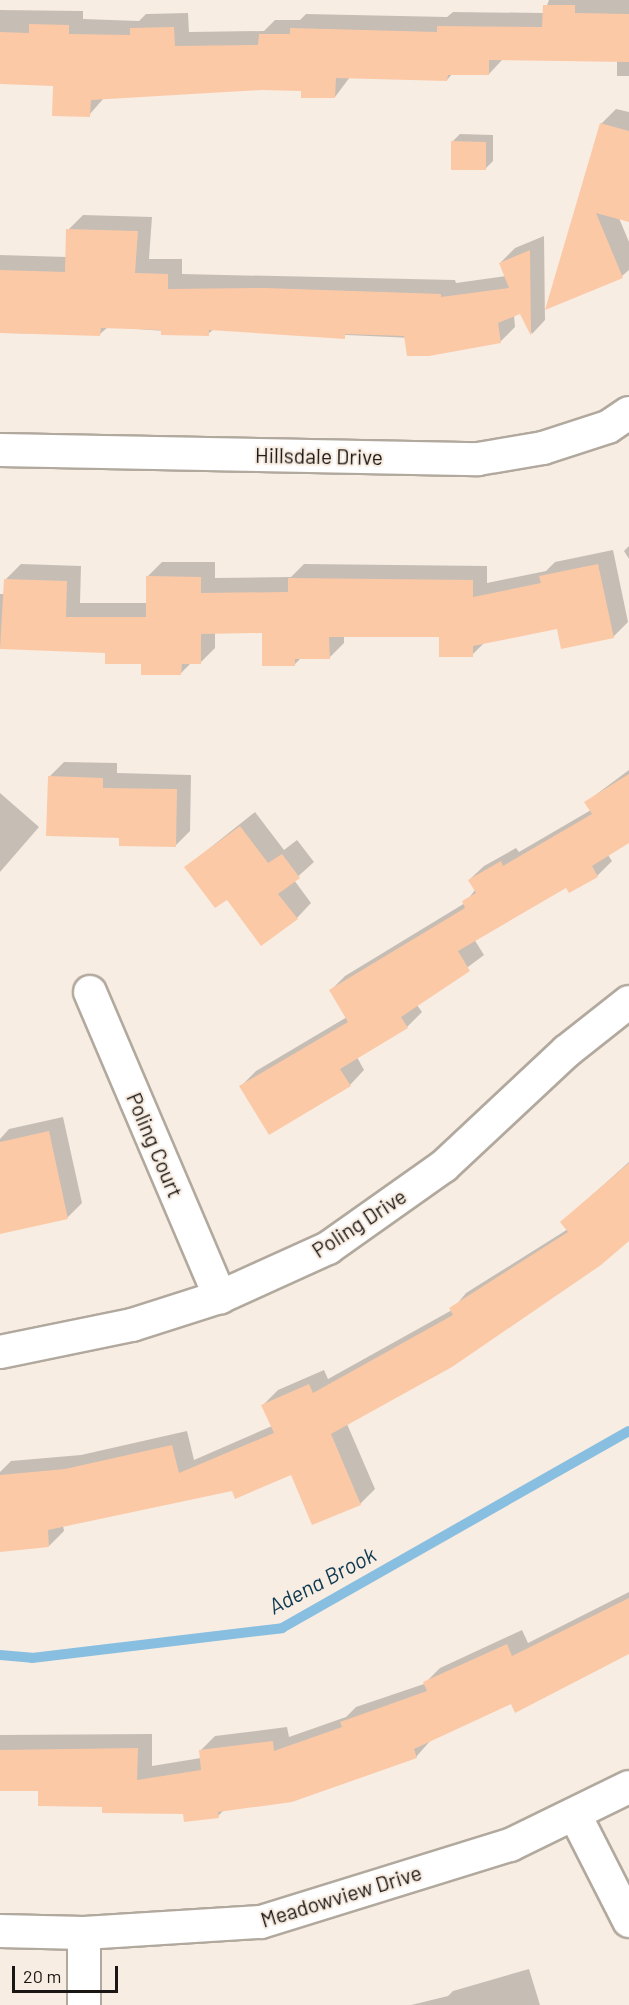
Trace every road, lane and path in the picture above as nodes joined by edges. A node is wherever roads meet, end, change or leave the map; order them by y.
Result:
1 (629, 413) edge
2 (0, 450) edge
3 (90, 992) dead end
4 (629, 1002) edge
5 (220, 1298) junction
6 (0, 1352) edge
7 (629, 1787) edge
8 (575, 1815) junction
9 (629, 1922) edge
10 (0, 1931) edge
11 (84, 1933) junction
12 (84, 2005) edge

1 - 2 street, Hillsdale Drive
3 - 5 street, Poling Court
4 - 5 street, Poling Drive
5 - 6 street, Poling Drive
7 - 8 street, Meadowview Drive
8 - 9 street
8 - 11 street, Meadowview Drive
10 - 11 street, Meadowview Drive
11 - 12 street

